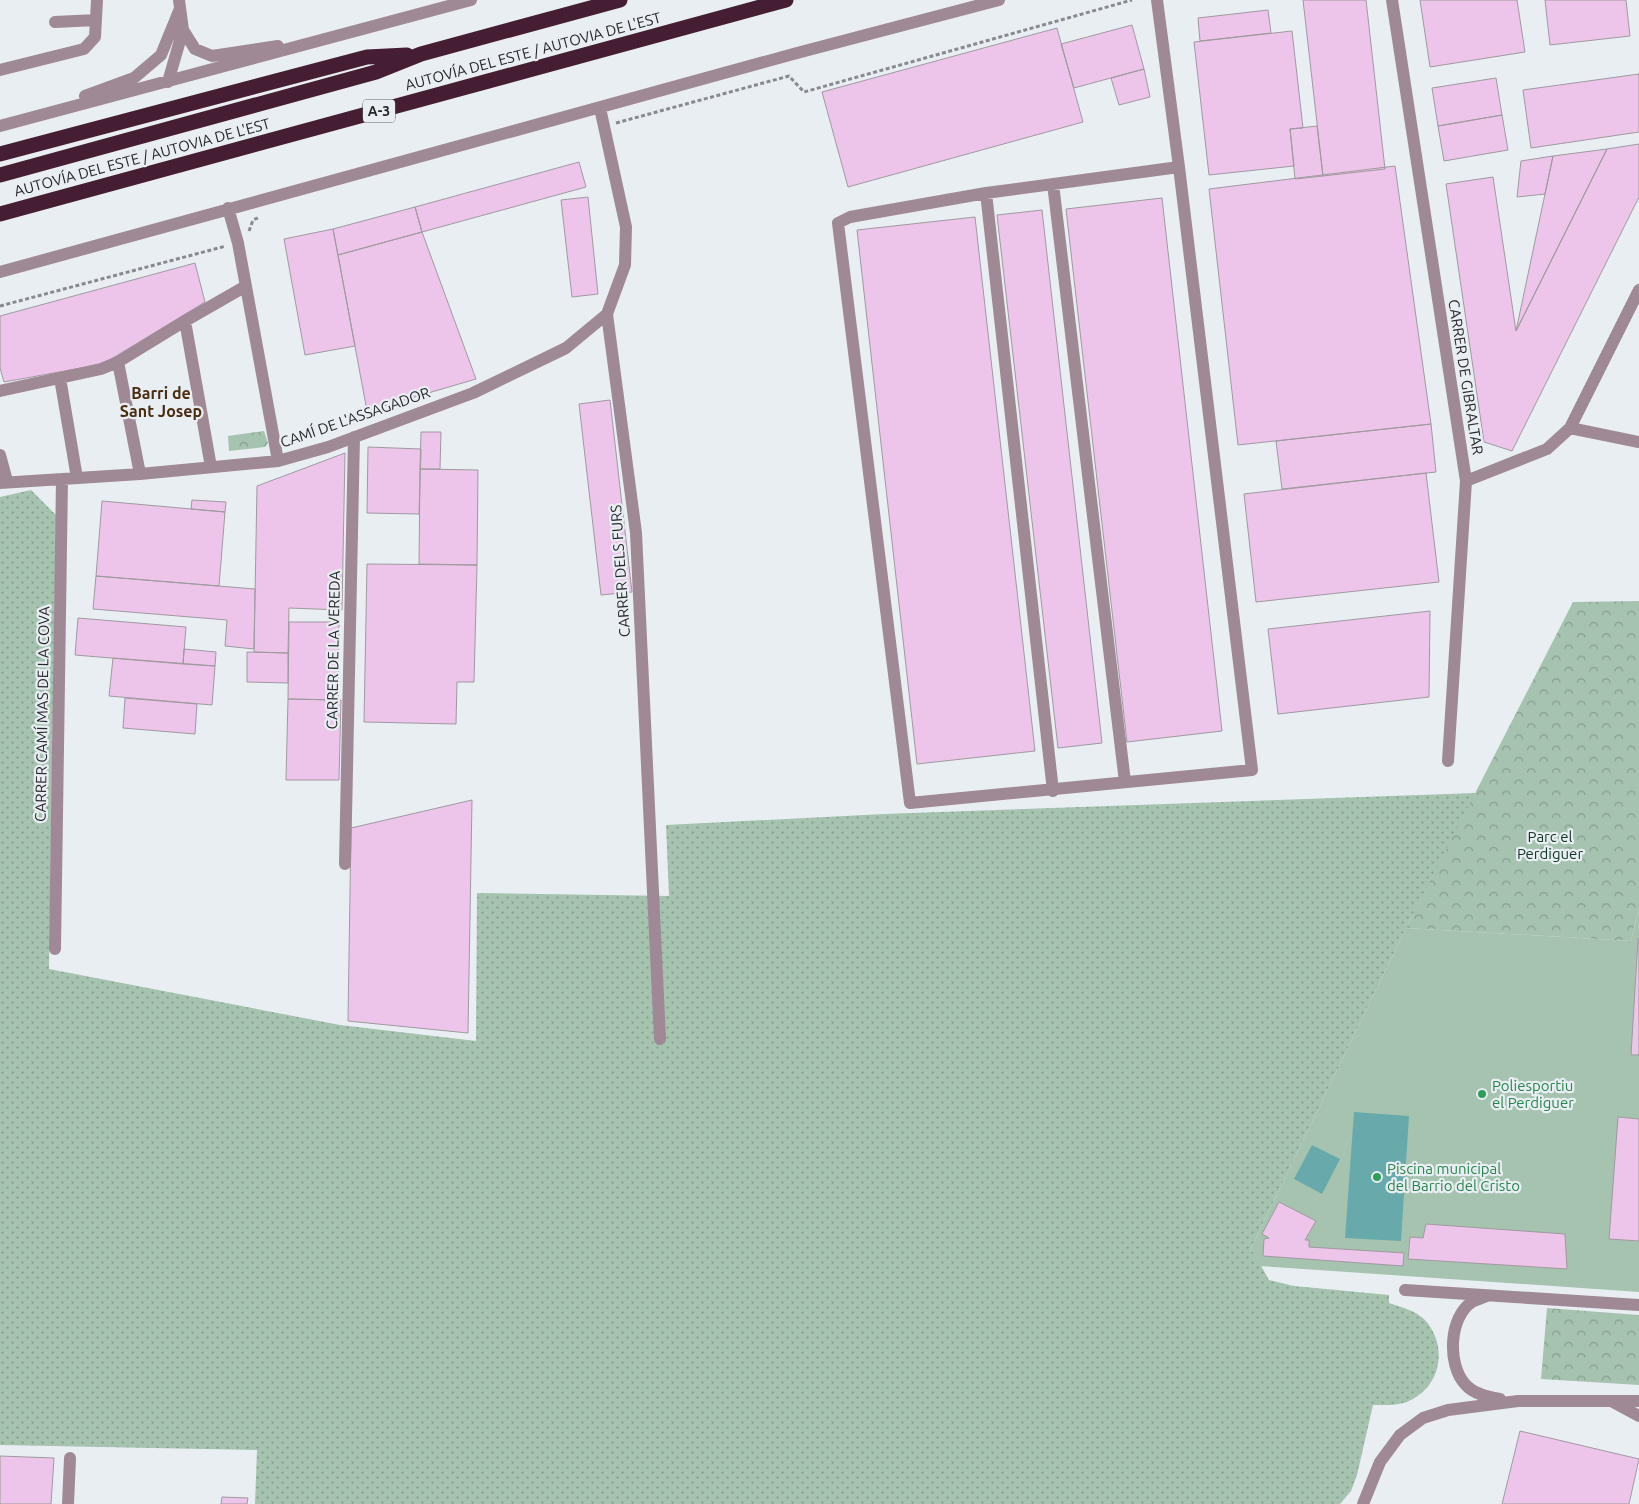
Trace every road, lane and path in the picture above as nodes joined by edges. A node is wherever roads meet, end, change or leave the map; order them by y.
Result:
1 (97, 0) edge
2 (471, 0) edge
3 (620, 0) edge
4 (786, 0) edge
5 (999, 0) edge
6 (1132, 0) edge
7 (1157, 0) edge
8 (1392, 0) edge
9 (179, 5) edge
10 (96, 20) junction
11 (55, 22) dead end
12 (182, 30) junction
13 (316, 42) junction
14 (420, 54) junction
15 (0, 70) edge
16 (168, 82) junction
17 (600, 108) junction
18 (5, 124) edge
19 (604, 124) junction
20 (0, 154) edge
21 (1179, 167) junction
22 (0, 174) edge
23 (1052, 184) junction
24 (986, 193) junction
25 (228, 208) junction
26 (0, 214) edge
27 (262, 215) dead end
28 (238, 243) junction
29 (0, 272) edge
30 (246, 286) junction
31 (1639, 290) edge
32 (0, 306) edge
33 (607, 314) junction
34 (185, 320) junction
35 (118, 362) junction
36 (60, 378) junction
37 (0, 390) edge
38 (1570, 428) junction
39 (354, 437) junction
40 (1639, 442) edge
41 (0, 455) edge
42 (278, 461) junction
43 (211, 466) junction
44 (140, 474) junction
45 (77, 478) junction
46 (62, 479) junction
47 (1466, 481) junction
48 (4, 482) edge
49 (1448, 761) dead end
50 (1125, 782) junction
51 (1053, 791) junction
52 (345, 864) dead end
53 (55, 949) dead end
54 (660, 1039) dead end
55 (1405, 1290) dead end
56 (1492, 1295) junction
57 (1639, 1305) edge
58 (1610, 1400) junction
59 (1518, 1401) junction
60 (1639, 1401) edge
61 (1639, 1416) edge
62 (70, 1458) dead end
63 (68, 1504) edge
64 (1363, 1504) edge

1 - 10 street
2 - 13 street
3 - 14 highway, AUTOVÍA DEL ESTE / AUTOVIA DE L'EST
4 - 26 highway, AUTOVÍA DEL ESTE / AUTOVIA DE L'EST / A-3
5 - 17 street
6 - 19 path
7 - 21 street
8 - 47 street, CARRER DE GIBRALTAR
9 - 12 street
9 - 18 street
10 - 11 street
10 - 15 street
12 - 13 street
12 - 16 street
13 - 16 street
14 - 20 highway
14 - 22 highway, AUTOVÍA DEL ESTE / AUTOVIA DE L'EST
16 - 18 street
17 - 19 street, CARRER DELS FURS
17 - 25 street
19 - 33 street, CARRER DELS FURS
21 - 23 street
21 - 50 street
23 - 24 street
23 - 50 street
24 - 51 street
24 - 51 street
25 - 28 street
25 - 29 street
27 - 28 path
28 - 30 street
28 - 32 path
30 - 34 street
30 - 42 street
31 - 38 street
33 - 39 street, CAMÍ DE L'ASSAGADOR
33 - 54 street, CARRER DELS FURS
34 - 35 street
34 - 43 street
35 - 36 street
35 - 44 street
36 - 37 street
36 - 45 street
38 - 40 street
38 - 47 street
39 - 42 street, CAMÍ DE L'ASSAGADOR
39 - 52 street, CARRER DE LA VEREDA
41 - 48 street
42 - 43 street, CAMÍ DE L'ASSAGADOR
43 - 44 street, CAMÍ DE L'ASSAGADOR
44 - 45 street, CAMÍ DE L'ASSAGADOR
45 - 46 street, CAMÍ DE L'ASSAGADOR
46 - 48 street, CAMÍ DE L'ASSAGADOR
46 - 53 street, CARRER CAMÍ MAS DE LA COVA
47 - 49 street, CARRER DE GIBRALTAR
50 - 51 street
55 - 56 street
56 - 57 street
56 - 59 street
58 - 59 street
58 - 60 street
58 - 61 street
59 - 64 street
62 - 63 street

